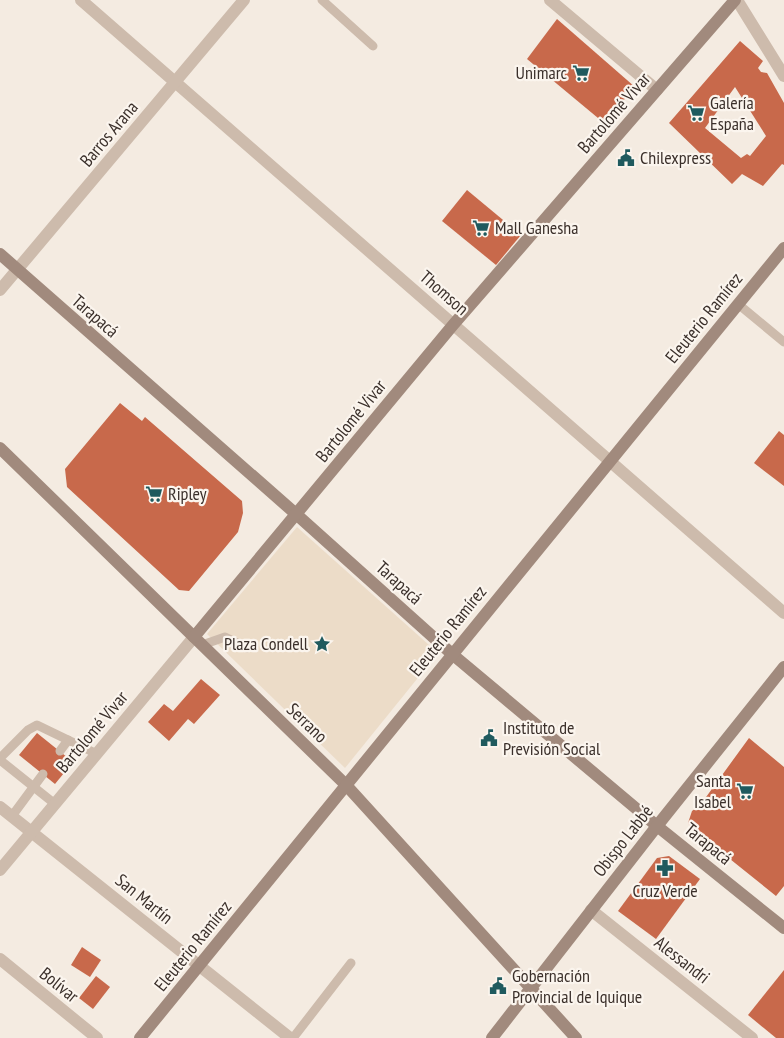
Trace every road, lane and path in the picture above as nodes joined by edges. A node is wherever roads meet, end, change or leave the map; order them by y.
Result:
1 (81, 0) edge
2 (244, 0) edge
3 (322, 0) edge
4 (550, 0) edge
5 (736, 0) edge
6 (373, 46) dead end
7 (784, 76) edge
8 (175, 82) junction
9 (657, 90) junction
10 (784, 248) edge
11 (0, 254) edge
12 (17, 270) junction
13 (0, 290) edge
14 (738, 304) junction
15 (453, 325) junction
16 (784, 342) edge
17 (0, 448) edge
18 (609, 461) junction
19 (296, 514) junction
20 (784, 613) edge
21 (198, 641) junction
22 (247, 648) dead end
23 (452, 654) junction
24 (784, 667) edge
25 (68, 740) junction
26 (60, 751) dead end
27 (97, 754) junction
28 (0, 759) edge
29 (43, 774) dead end
30 (346, 785) junction
31 (33, 787) junction
32 (55, 804) junction
33 (0, 806) edge
34 (12, 816) junction
35 (656, 826) junction
36 (32, 832) junction
37 (0, 870) edge
38 (591, 910) junction
39 (784, 928) edge
40 (0, 959) edge
41 (351, 963) dead end
42 (200, 966) junction
43 (531, 988) junction
44 (97, 1038) edge
45 (140, 1038) edge
46 (290, 1038) edge
47 (294, 1038) edge
48 (492, 1038) edge
49 (576, 1038) edge
50 (752, 1038) edge

1 - 8 street, Thomson
2 - 8 street, Barros Arana
3 - 6 lane
4 - 9 street
5 - 7 street
5 - 9 street, Bartolomé Vivar
8 - 12 street, Barros Arana
8 - 15 street, Thomson
9 - 15 street, Bartolomé Vivar
10 - 14 street, Eleuterio Ramírez
11 - 12 street, Tarapacá
12 - 13 street, Barros Arana
12 - 19 street, Tarapacá
14 - 16 lane
14 - 18 street, Eleuterio Ramírez
15 - 18 street, Thomson
15 - 19 street, Bartolomé Vivar
17 - 21 street, Serrano
18 - 20 street, Thomson
18 - 23 street, Eleuterio Ramírez
19 - 21 street, Bartolomé Vivar
19 - 23 street, Tarapacá
21 - 22 lane
21 - 27 street, Bartolomé Vivar
21 - 30 street, Serrano
23 - 30 street, Eleuterio Ramírez
23 - 35 street, Tarapacá
24 - 35 street, Obispo Labbé
25 - 26 lane
25 - 27 lane
25 - 28 lane
27 - 32 street, Bartolomé Vivar
28 - 31 lane
29 - 31 lane
30 - 42 street, Eleuterio Ramírez
30 - 43 street, Serrano
31 - 32 lane
31 - 34 lane
32 - 36 street, Bartolomé Vivar
33 - 34 street, San Martín
34 - 36 street, San Martín
35 - 38 street, Obispo Labbé
35 - 39 street, Tarapacá
36 - 37 street, Bartolomé Vivar
36 - 42 street, San Martín
38 - 43 street, Obispo Labbé
38 - 50 street, Alessandri
40 - 44 street, Bolívar
41 - 47 lane
42 - 45 street, Eleuterio Ramírez
42 - 46 street, San Martín
43 - 48 street, Obispo Labbé
43 - 49 street, Serrano

